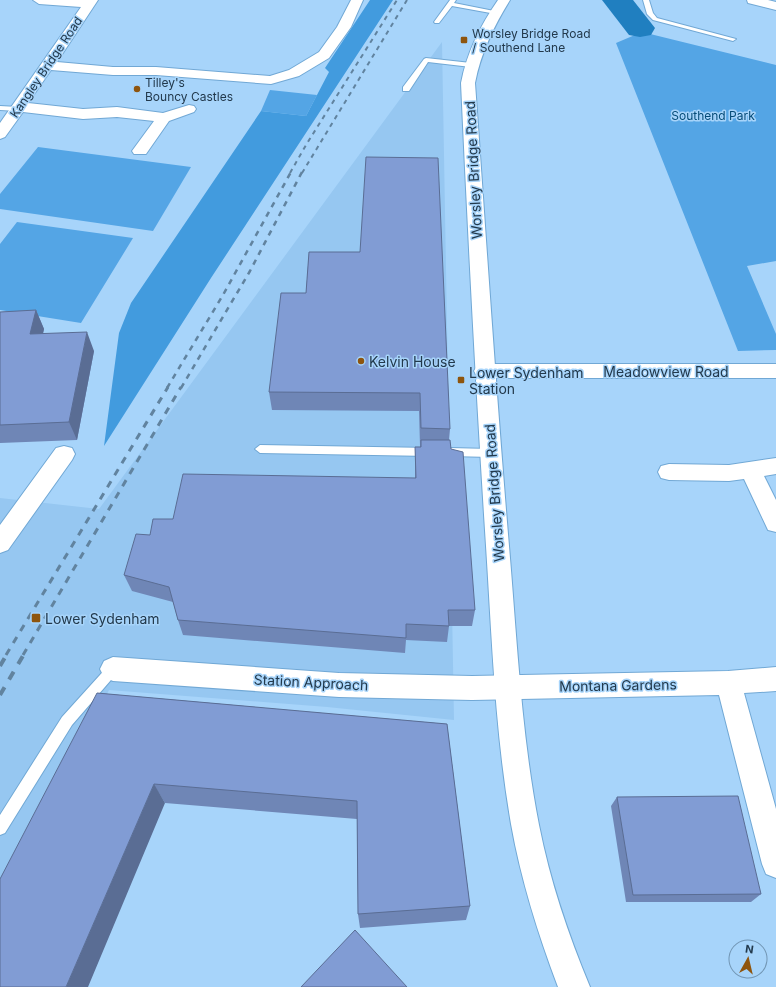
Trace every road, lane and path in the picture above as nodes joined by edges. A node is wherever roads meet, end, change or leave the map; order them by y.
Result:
1 (39, 0) edge
2 (357, 0) edge
3 (646, 0) edge
4 (759, 1) edge
5 (91, 2) edge
6 (451, 2) edge
7 (500, 6) edge
8 (776, 6) edge
9 (437, 22) dead end
10 (733, 39) dead end
11 (48, 65) junction
12 (471, 65) junction
13 (406, 89) dead end
14 (0, 108) edge
15 (19, 108) junction
16 (189, 109) dead end
17 (164, 118) junction
18 (0, 134) edge
19 (140, 151) dead end
20 (484, 371) junction
21 (776, 371) edge
22 (260, 449) dead end
23 (491, 452) junction
24 (64, 454) dead end
25 (776, 466) edge
26 (750, 470) junction
27 (669, 472) dead end
28 (776, 523) edge
29 (0, 543) edge
30 (114, 669) joint
31 (776, 679) edge
32 (728, 684) junction
33 (509, 688) junction
34 (0, 828) edge
35 (776, 864) edge
36 (574, 987) edge

1 - 5 street
2 - 11 street
3 - 10 lane
4 - 8 street
5 - 11 street, Kangley Bridge Road
6 - 7 lane
6 - 9 lane
7 - 12 street, Worsley Bridge Road
11 - 15 street, Kangley Bridge Road
12 - 13 lane
12 - 20 street, Worsley Bridge Road
14 - 15 lane
15 - 17 street
15 - 18 street, Kangley Bridge Road
16 - 17 street
17 - 19 street
20 - 21 street, Meadowview Road
20 - 23 street, Worsley Bridge Road
22 - 23 lane
23 - 33 street, Worsley Bridge Road
24 - 29 street
25 - 26 street
26 - 27 street
26 - 28 street
30 - 33 street, Station Approach
30 - 34 lane
31 - 32 street, Montana Gardens
32 - 33 street, Montana Gardens
32 - 35 street
33 - 36 street, Worsley Bridge Road

